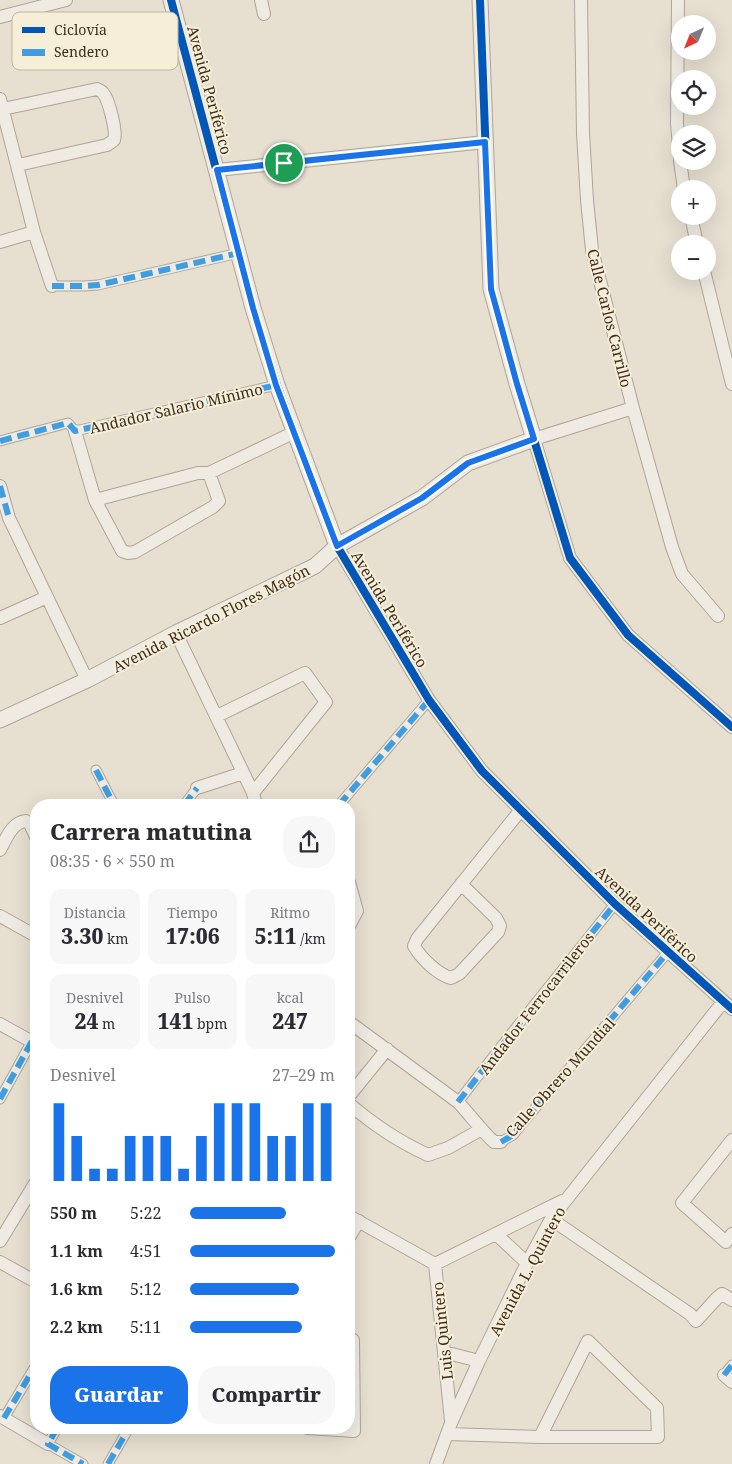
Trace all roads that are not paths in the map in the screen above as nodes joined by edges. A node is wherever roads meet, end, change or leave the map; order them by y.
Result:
1 (66, 0) edge
2 (261, 0) edge
3 (480, 0) edge
4 (581, 0) edge
5 (678, 0) edge
6 (19, 12) edge
7 (264, 14) dead end
8 (178, 26) edge
9 (1, 104) edge
10 (677, 125) edge
11 (485, 142) junction
12 (18, 164) junction
13 (217, 170) junction
14 (34, 232) junction
15 (0, 242) edge
16 (239, 253) junction
17 (706, 280) edge
18 (52, 286) joint
19 (732, 384) edge
20 (276, 385) junction
21 (633, 408) junction
22 (75, 431) junction
23 (295, 432) junction
24 (534, 439) junction
25 (0, 441) edge
26 (209, 473) junction
27 (0, 486) edge
28 (95, 500) junction
29 (5, 520) edge
30 (337, 546) junction
31 (46, 597) junction
32 (718, 616) dead end
33 (0, 618) edge
34 (176, 634) junction
35 (87, 680) junction
36 (429, 700) junction
37 (217, 716) junction
38 (0, 720) edge
39 (732, 727) edge
40 (96, 770) dead end
41 (243, 773) junction
42 (197, 788) joint
43 (111, 799) edge
44 (189, 799) edge
45 (254, 799) edge
46 (344, 799) edge
47 (520, 811) junction
48 (30, 824) edge
49 (0, 850) edge
50 (461, 884) junction
51 (615, 904) junction
52 (0, 916) edge
53 (30, 933) edge
54 (668, 952) junction
55 (727, 1006) edge
56 (0, 1024) edge
57 (355, 1026) edge
58 (30, 1040) edge
59 (30, 1049) edge
60 (387, 1049) junction
61 (355, 1089) edge
62 (0, 1099) edge
63 (458, 1102) junction
64 (355, 1109) edge
65 (480, 1130) junction
66 (732, 1140) edge
67 (501, 1142) joint
68 (565, 1200) junction
69 (30, 1203) edge
70 (355, 1219) edge
71 (551, 1219) junction
72 (496, 1234) junction
73 (732, 1234) edge
74 (0, 1241) edge
75 (0, 1262) edge
76 (527, 1263) junction
77 (435, 1264) junction
78 (30, 1279) edge
79 (732, 1300) edge
80 (444, 1352) junction
81 (479, 1361) junction
82 (30, 1374) edge
83 (2, 1417) edge
84 (450, 1428) junction
85 (30, 1433) edge
86 (31, 1434) edge
87 (54, 1434) edge
88 (126, 1434) edge
89 (540, 1436) junction
90 (48, 1444) junction
91 (83, 1464) edge
92 (108, 1464) edge
93 (436, 1464) edge

1 - 6 street
2 - 7 street
3 - 11 street
4 - 21 street, Calle Carlos Carrillo
5 - 10 street
8 - 13 street, Avenida Periférico
9 - 12 street
9 - 12 street
11 - 13 street
11 - 24 street
12 - 14 street
13 - 16 street, Avenida Periférico
14 - 15 street
14 - 18 street
16 - 18 street
16 - 20 street, Avenida Periférico
17 - 19 street
20 - 22 street, Andador Salario Mínimo
20 - 23 street, Avenida Periférico
21 - 24 street, Avenida Ricardo Flores Magón
21 - 32 street, Calle Carlos Carrillo
22 - 25 street
22 - 28 street
23 - 26 street
23 - 30 street, Avenida Periférico
24 - 30 street, Avenida Ricardo Flores Magón
24 - 39 street
26 - 28 street
26 - 28 street
27 - 29 street
29 - 31 street
30 - 34 street, Avenida Ricardo Flores Magón
30 - 36 street, Avenida Periférico
31 - 33 street
31 - 35 street
34 - 35 street, Avenida Ricardo Flores Magón
34 - 37 street
35 - 38 street, Avenida Ricardo Flores Magón
36 - 46 street
36 - 47 street, Avenida Periférico
37 - 41 street
37 - 45 street
40 - 43 street
41 - 42 street
41 - 45 street
42 - 44 street
47 - 50 street
47 - 51 street, Avenida Periférico
48 - 49 street
50 - 50 street
51 - 54 street, Avenida Periférico
51 - 63 street, Andador Ferrocarrileros
52 - 53 street
54 - 55 street, Avenida Periférico
54 - 67 street, Calle Obrero Mundial
55 - 68 street, Avenida L. Quintero
56 - 58 street
57 - 60 street, Calle Obrero Mundial
59 - 62 street
60 - 61 street
60 - 63 street, Calle Obrero Mundial
63 - 65 street, Calle Obrero Mundial
64 - 65 street
65 - 67 street, Calle Obrero Mundial
66 - 73 street
68 - 71 street, Avenida L. Quintero
68 - 72 street, Luis Quintero
69 - 74 street
70 - 77 street
71 - 76 street, Avenida L. Quintero
71 - 79 street
72 - 76 street
72 - 77 street, Luis Quintero
75 - 78 street
76 - 81 street, Avenida L. Quintero
77 - 80 street, Luis Quintero
80 - 81 street
80 - 84 street, Luis Quintero
81 - 84 street, Avenida L. Quintero
82 - 83 street
83 - 85 street
84 - 89 street
84 - 93 street, Avenida L. Quintero
86 - 90 street
87 - 90 street
88 - 92 street
89 - 89 street
90 - 91 street

